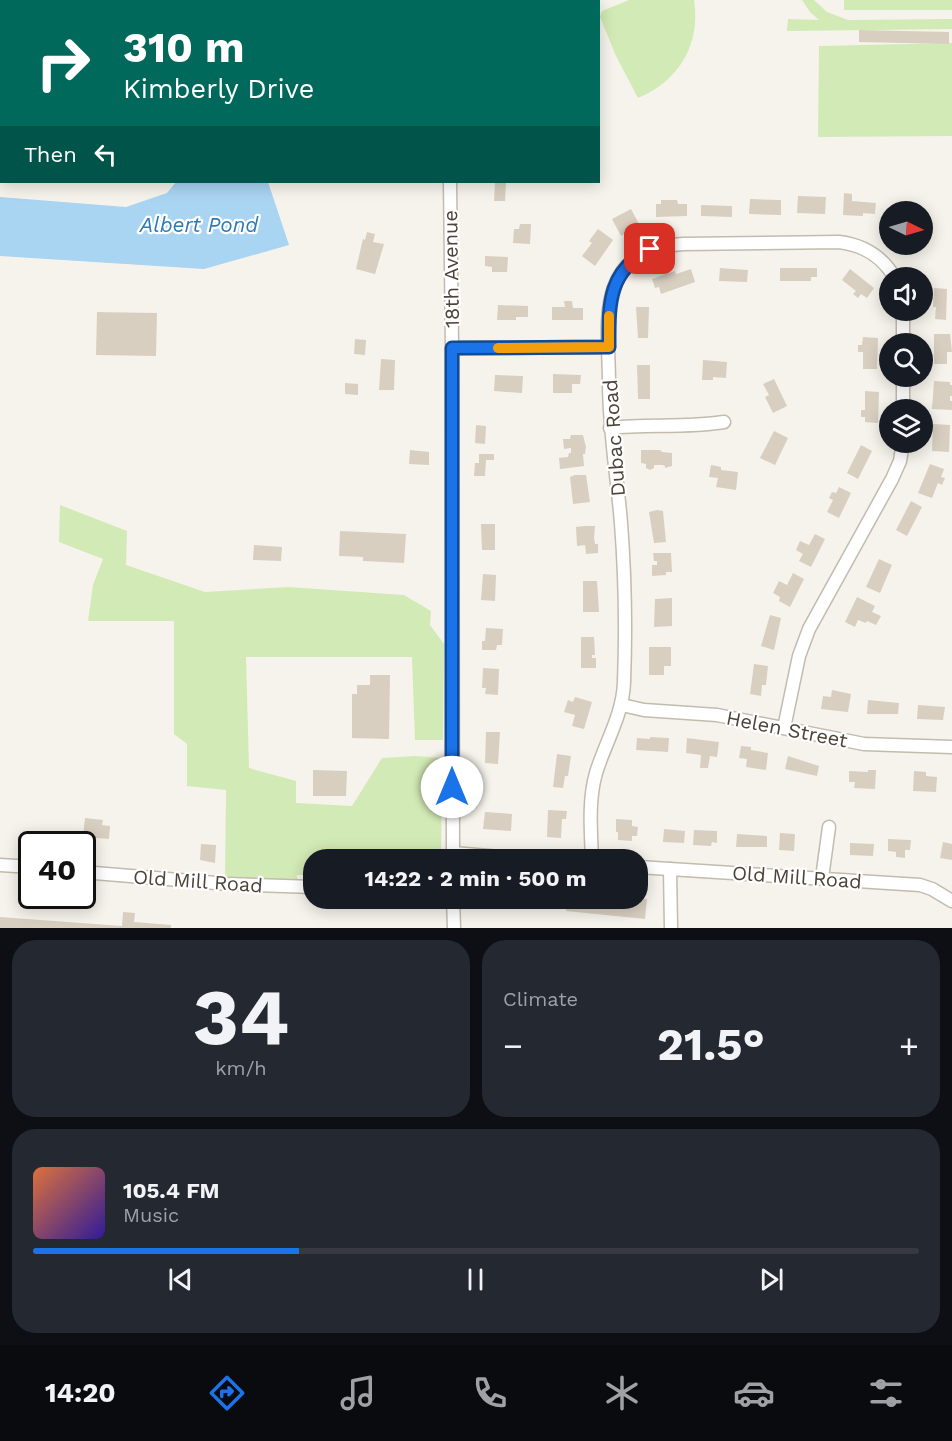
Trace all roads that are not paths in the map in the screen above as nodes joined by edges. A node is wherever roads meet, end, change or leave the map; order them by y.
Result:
1 (450, 183) edge
2 (887, 267) edge
3 (609, 347) junction
4 (452, 348) junction
5 (724, 422) dead end
6 (610, 428) junction
7 (901, 453) edge
8 (622, 705) junction
9 (784, 728) junction
10 (952, 747) edge
11 (829, 827) dead end
12 (453, 849) edge
13 (592, 849) edge
14 (0, 865) edge
15 (18, 866) edge
16 (648, 868) edge
17 (670, 869) junction
18 (96, 873) edge
19 (822, 878) junction
20 (303, 887) edge
21 (952, 901) edge
22 (453, 909) edge
23 (454, 928) edge
24 (671, 928) edge

1 - 4 street, 18th Avenue
2 - 3 street, Dubac Road
3 - 4 street
3 - 6 street, Dubac Road
4 - 12 street, 18th Avenue
5 - 6 street
6 - 8 street, Dubac Road
7 - 9 street
8 - 9 street, Helen Street
8 - 13 street, Dubac Road
9 - 10 street, Helen Street
11 - 19 street
14 - 15 street
16 - 17 street, Old Mill Road
17 - 19 street, Old Mill Road
17 - 24 street
18 - 20 street, Old Mill Road
19 - 21 street, Old Mill Road
22 - 23 street

